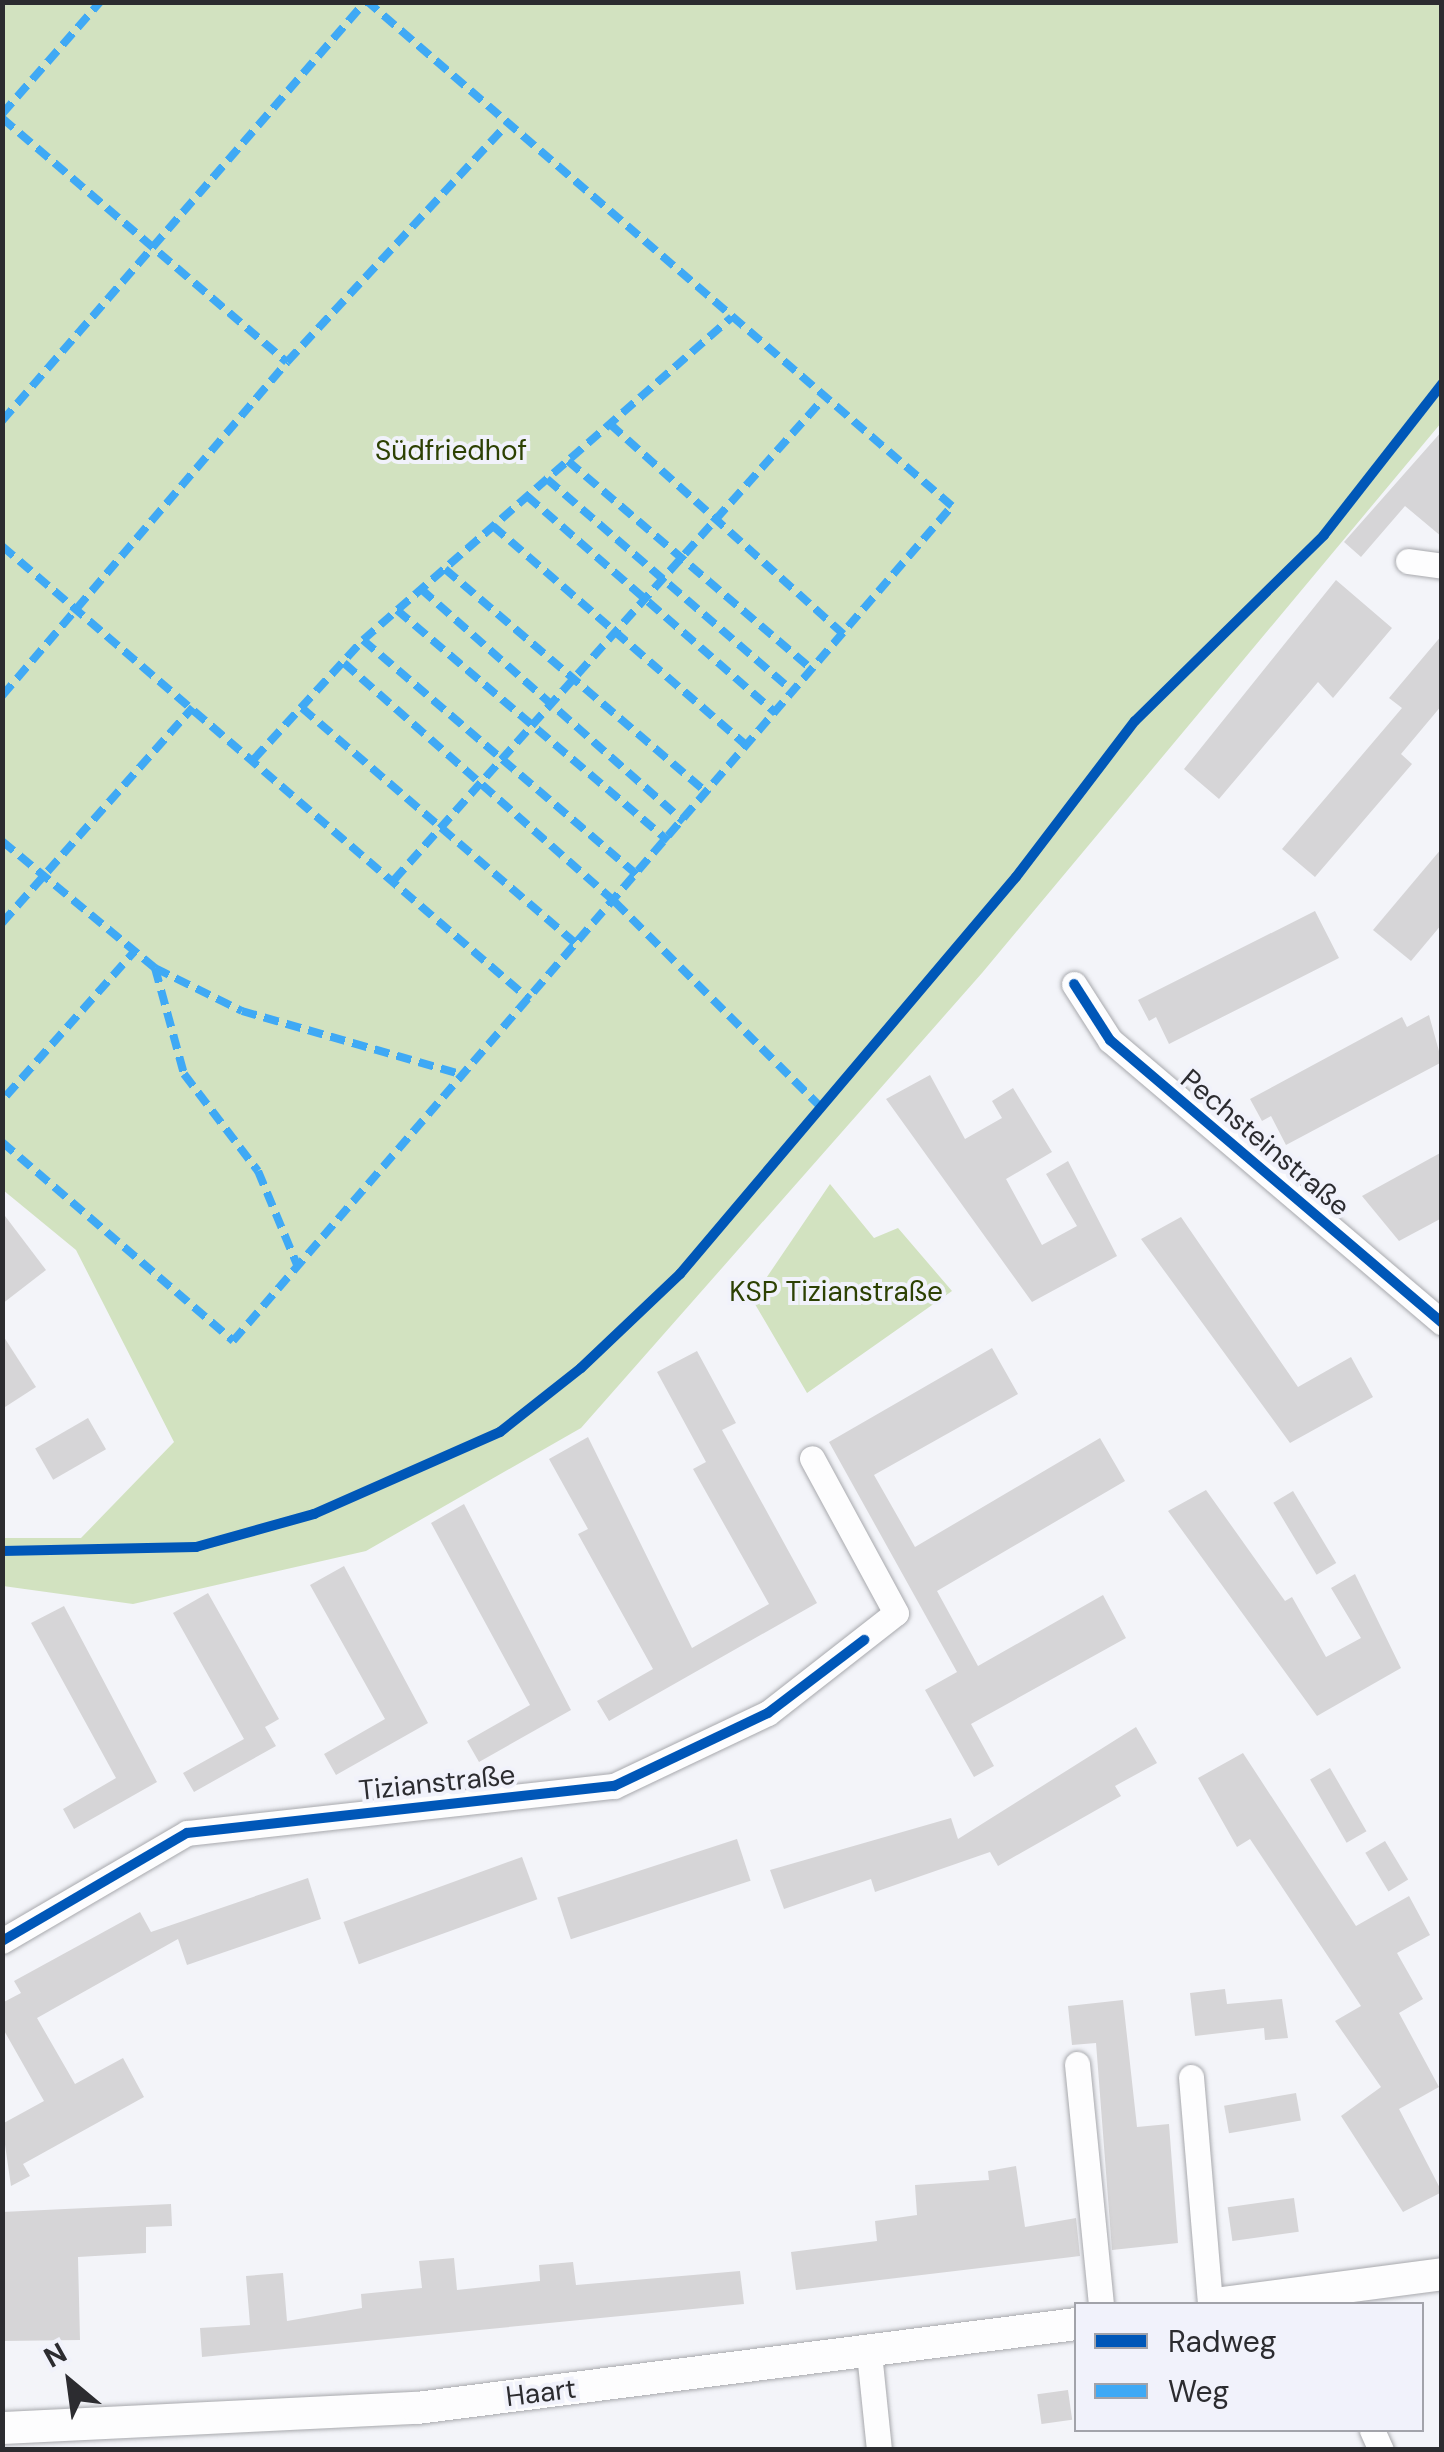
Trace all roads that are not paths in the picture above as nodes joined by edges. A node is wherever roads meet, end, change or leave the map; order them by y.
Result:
1 (1408, 561) dead end
2 (1442, 566) edge
3 (1074, 984) dead end
4 (1442, 1323) edge
5 (812, 1458) dead end
6 (2, 1941) edge
7 (1077, 2064) dead end
8 (1191, 2077) dead end
9 (1442, 2274) edge
10 (1337, 2296) edge
11 (1101, 2302) edge
12 (1212, 2302) edge
13 (1243, 2302) edge
14 (1074, 2324) edge
15 (868, 2353) junction
16 (2, 2428) edge
17 (879, 2450) edge

1 - 2 street
3 - 4 street, Pechsteinstraße
5 - 6 street, Tizianstraße
7 - 11 street
8 - 12 street
9 - 10 main road
10 - 13 main road
14 - 15 main road, Haart
15 - 16 main road, Haart
15 - 17 street

